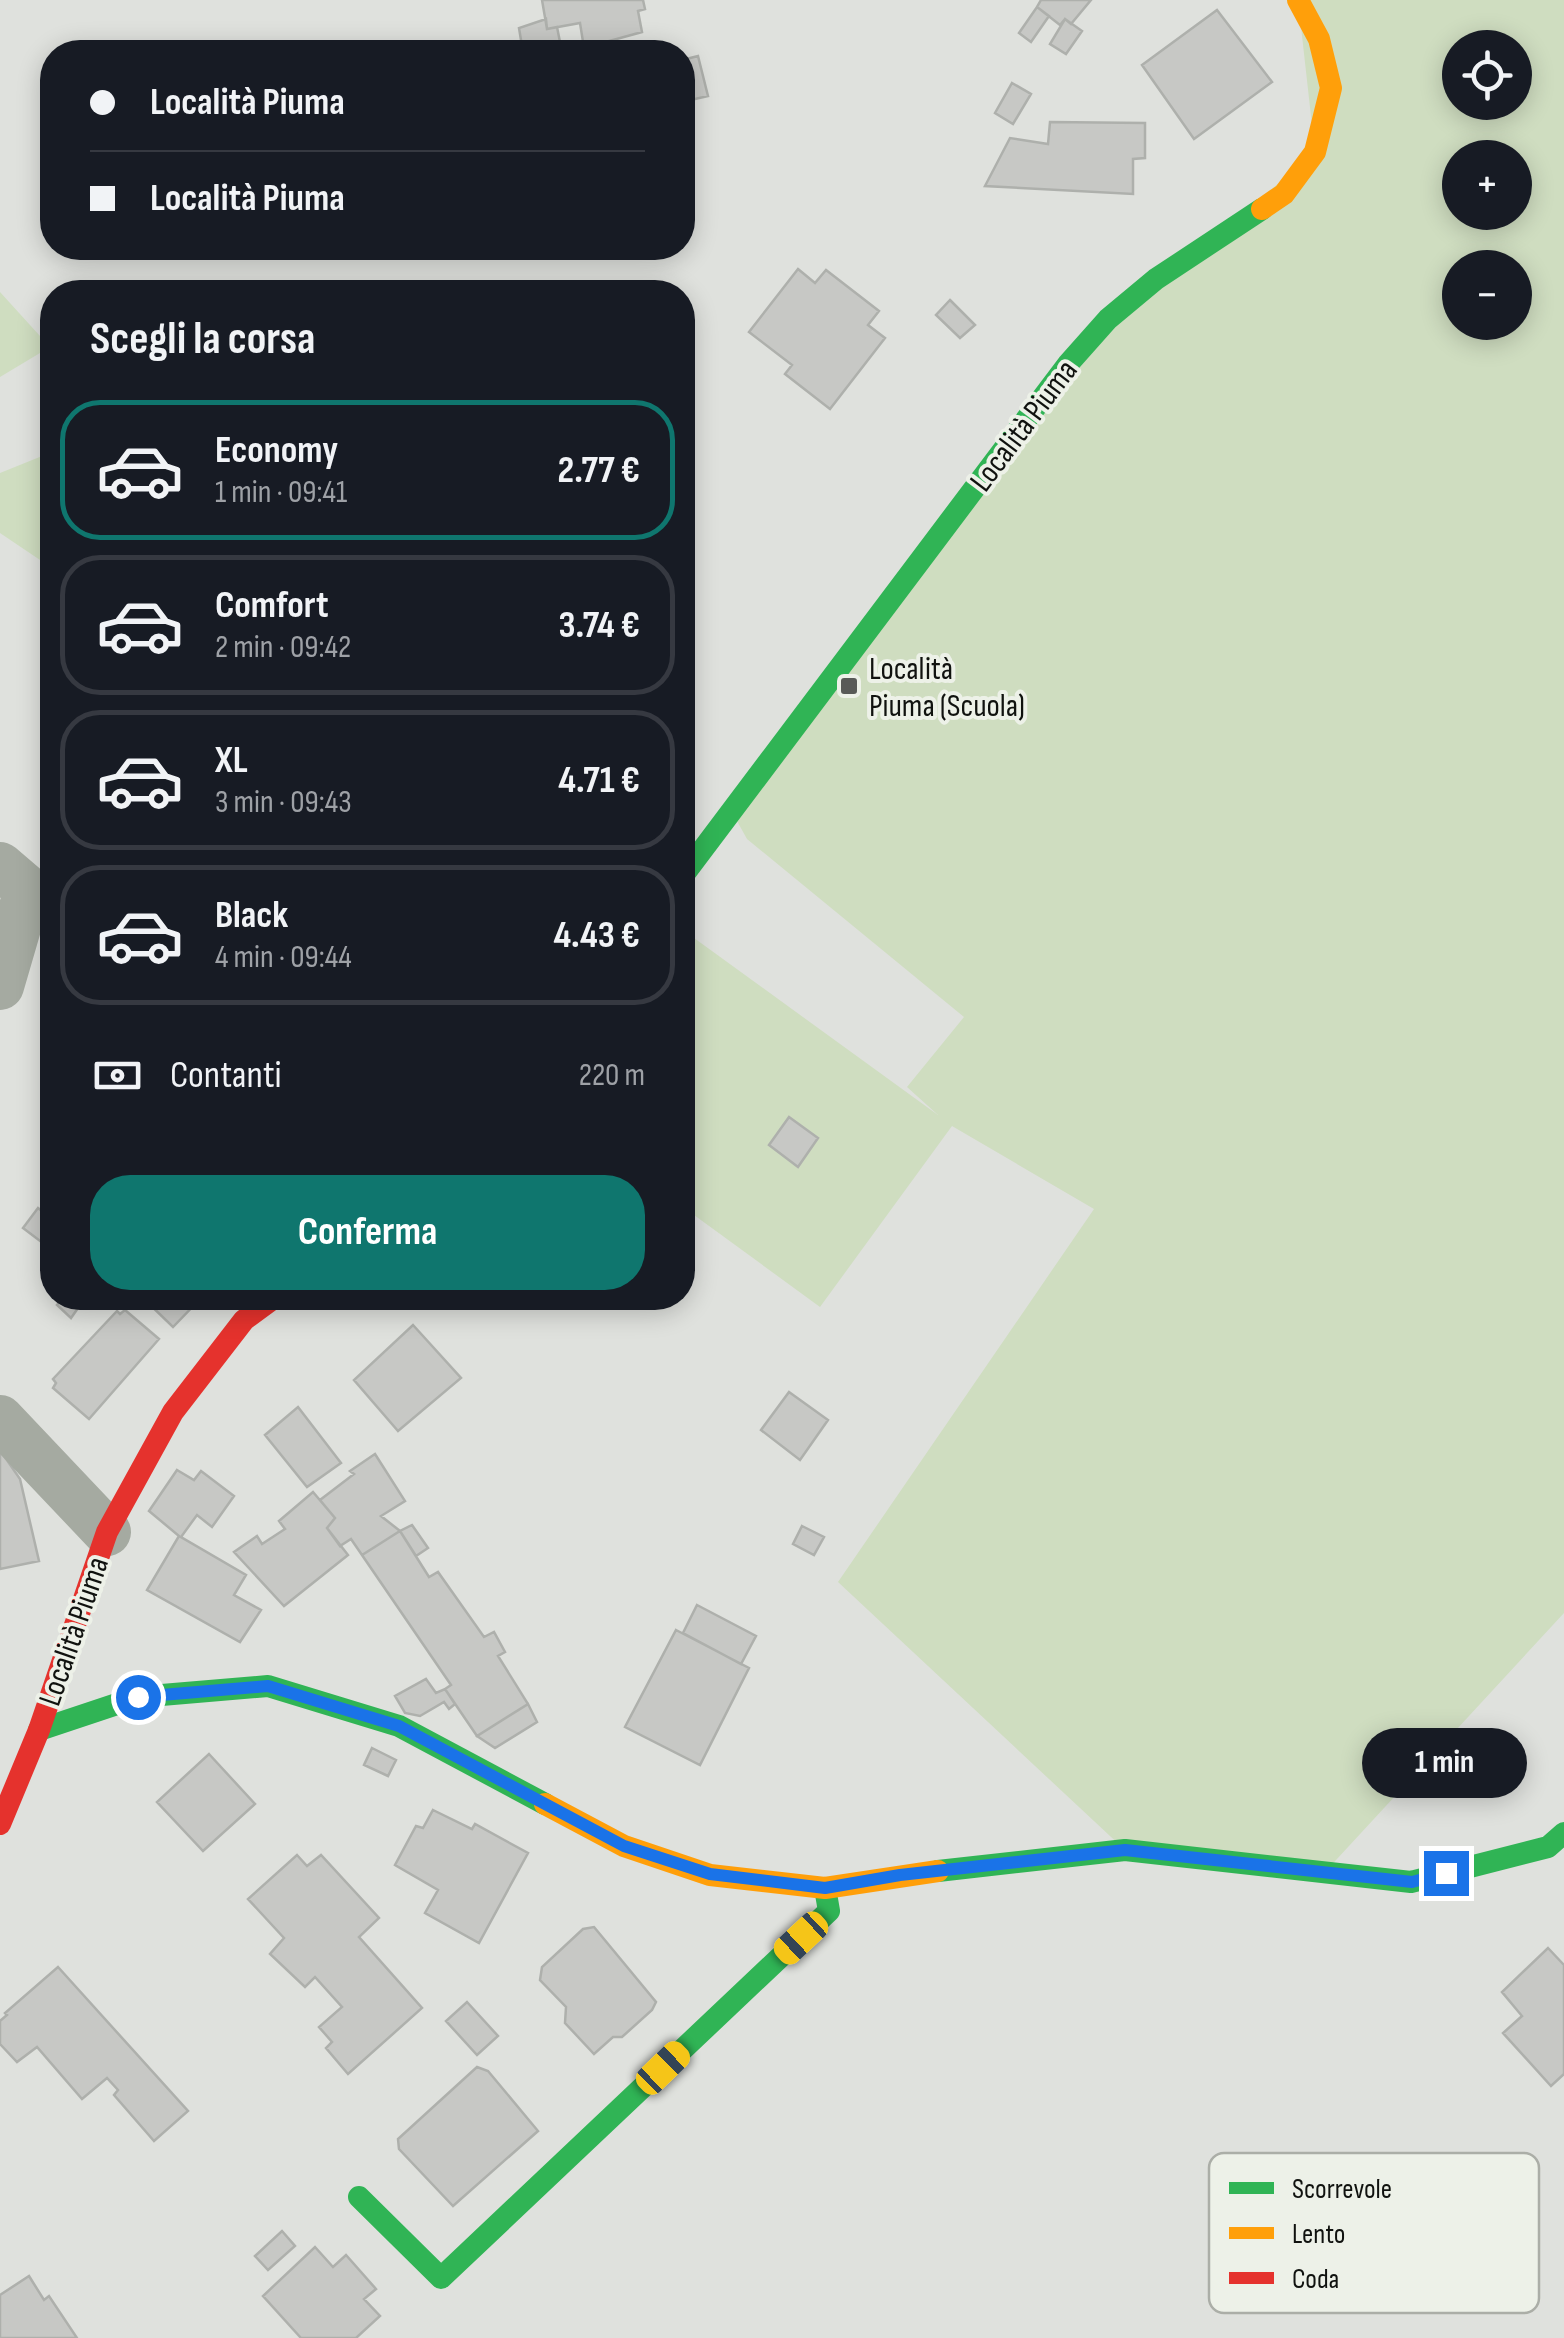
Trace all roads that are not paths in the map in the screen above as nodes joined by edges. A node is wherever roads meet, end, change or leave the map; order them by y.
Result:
1 (1298, 0) edge
2 (695, 860) edge
3 (0, 866) edge
4 (0, 986) edge
5 (258, 1310) edge
6 (0, 1418) edge
7 (108, 1532) junction
8 (39, 1730) junction
9 (1, 1817) edge
10 (1564, 1833) edge
11 (825, 1888) junction
12 (359, 2197) dead end

1 - 2 street, Località Piuma
3 - 4 street
5 - 7 street, Località Piuma
6 - 7 street, Località Piuma
7 - 8 street, Località Piuma
8 - 9 street, Località Piuma
8 - 11 street, Località Piuma
10 - 11 street, Località Piuma
11 - 12 street

